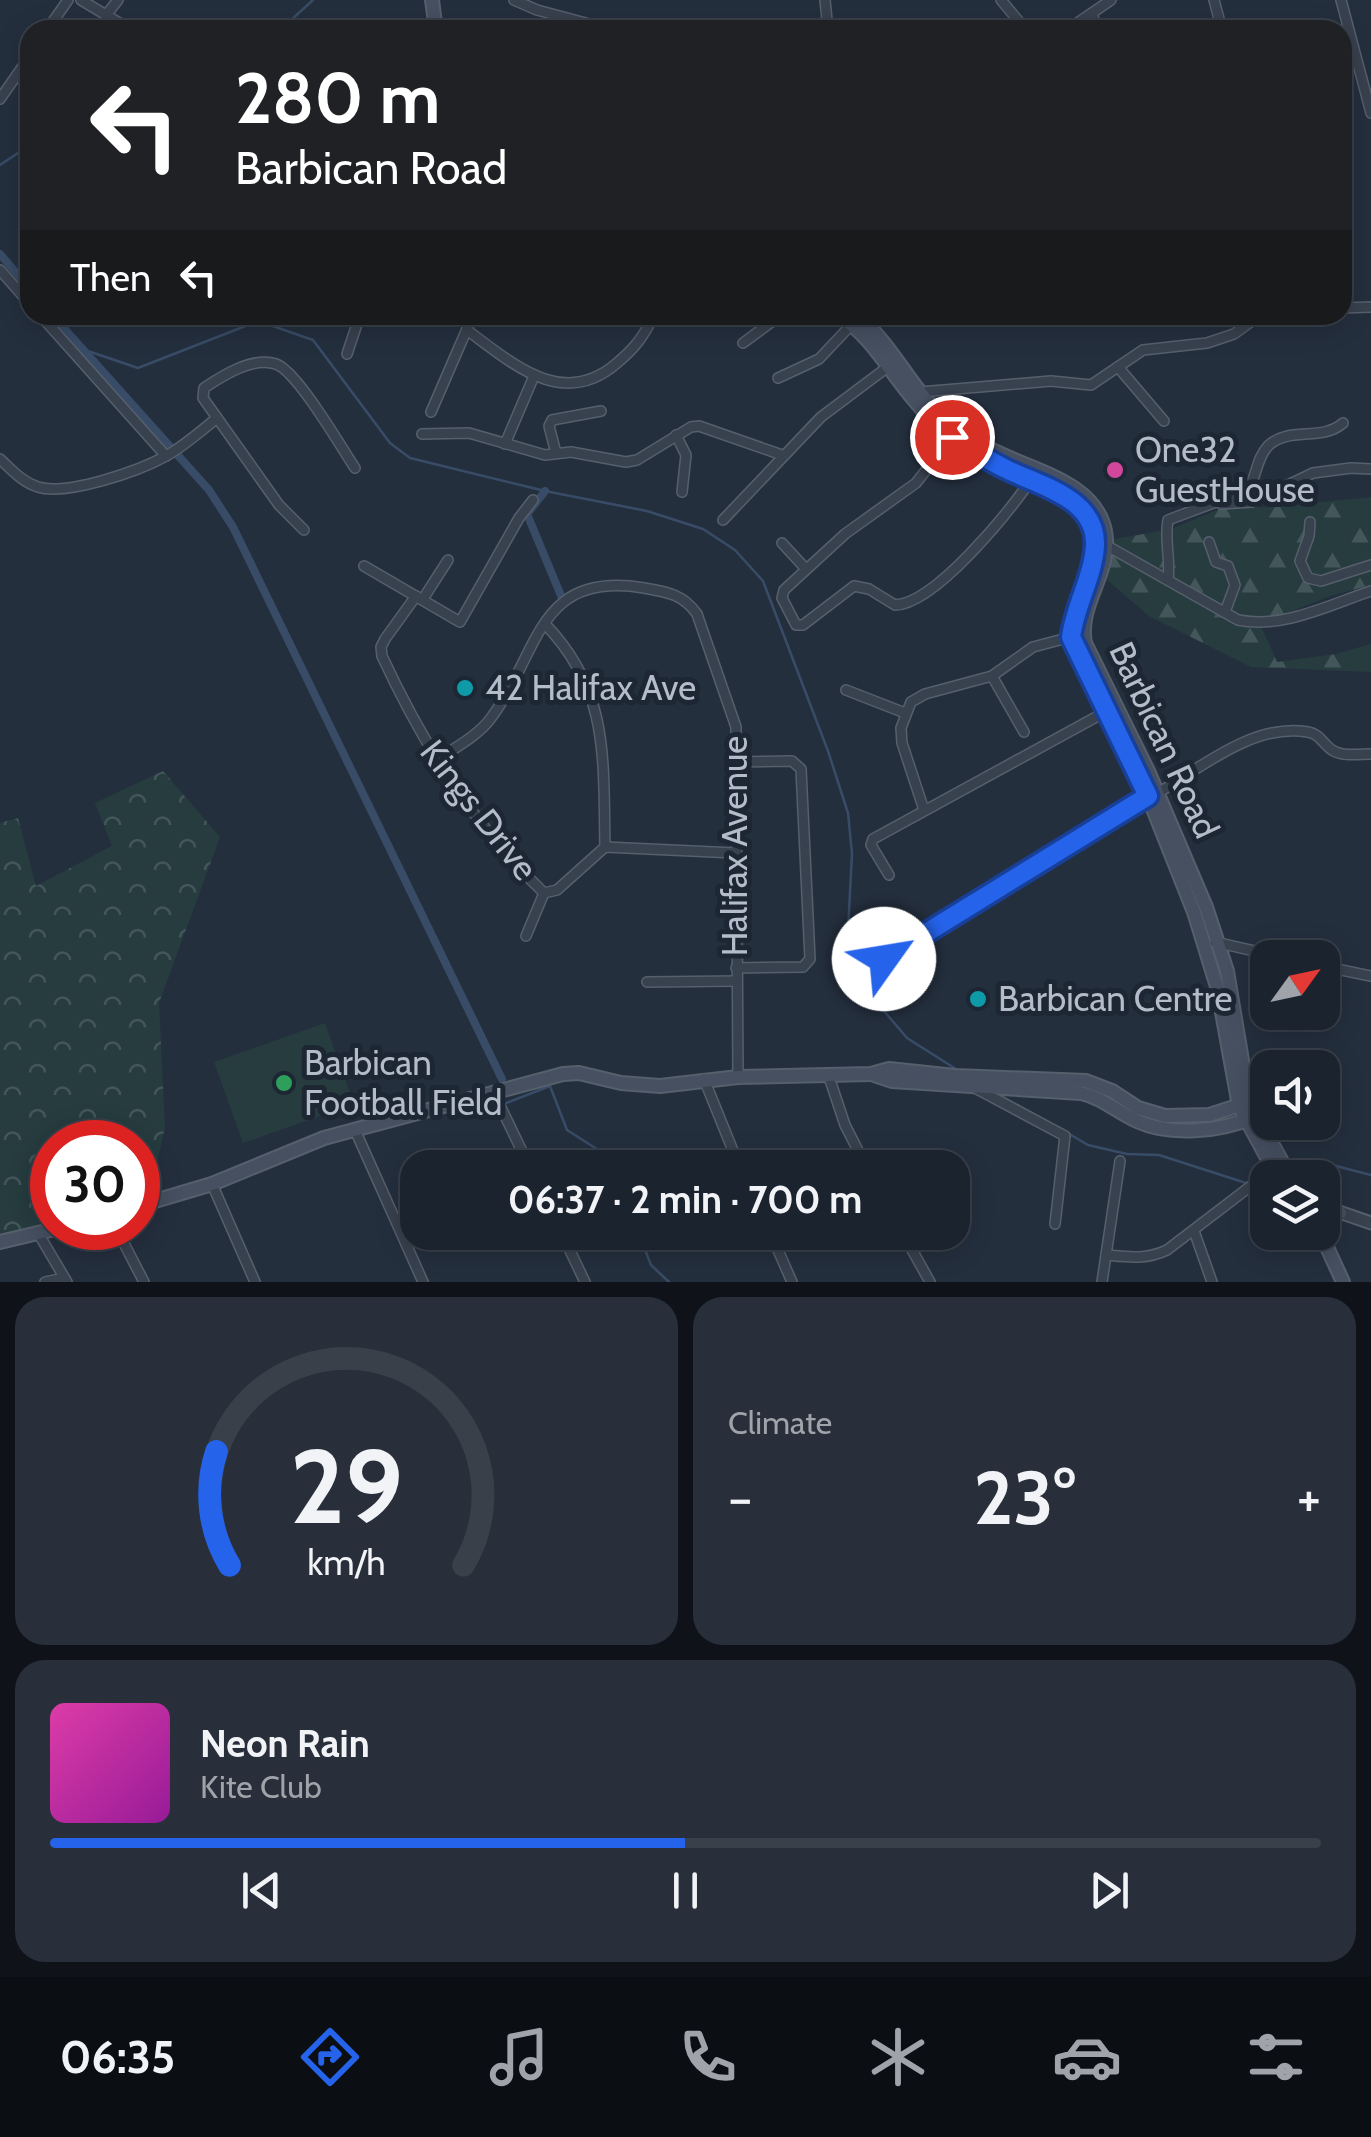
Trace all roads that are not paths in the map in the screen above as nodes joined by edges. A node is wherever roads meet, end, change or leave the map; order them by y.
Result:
1 (82, 0) edge
2 (118, 0) edge
3 (514, 0) edge
4 (1001, 0) edge
5 (1111, 0) edge
6 (1092, 13) junction
7 (106, 15) junction
8 (115, 20) edge
9 (574, 20) edge
10 (1018, 20) edge
11 (1082, 20) edge
12 (1094, 20) edge
13 (1352, 41) edge
14 (20, 70) edge
15 (0, 99) edge
16 (1371, 113) edge
17 (0, 270) edge
18 (20, 293) edge
19 (49, 325) edge
20 (357, 325) edge
21 (469, 325) edge
22 (649, 325) edge
23 (767, 325) edge
24 (850, 325) edge
25 (858, 325) edge
26 (861, 325) edge
27 (1246, 325) edge
28 (467, 330) junction
29 (743, 343) dead end
30 (347, 354) dead end
31 (890, 366) junction
32 (1118, 367) junction
33 (534, 376) junction
34 (778, 378) dead end
35 (920, 392) junction
36 (601, 411) dead end
37 (431, 412) dead end
38 (218, 418) junction
39 (1164, 420) dead end
40 (1343, 423) dead end
41 (422, 434) dead end
42 (676, 436) junction
43 (952, 437) junction
44 (505, 444) junction
45 (556, 453) junction
46 (782, 455) junction
47 (166, 456) junction
48 (0, 459) edge
49 (355, 468) dead end
50 (1371, 469) edge
51 (1031, 480) junction
52 (682, 492) dead end
53 (534, 500) dead end
54 (1211, 505) junction
55 (724, 520) dead end
56 (1310, 522) dead end
57 (304, 530) dead end
58 (1100, 542) junction
59 (1209, 542) dead end
60 (782, 543) dead end
61 (448, 560) dead end
62 (364, 566) dead end
63 (1369, 566) edge
64 (806, 568) junction
65 (1168, 580) junction
66 (1371, 580) edge
67 (1371, 591) edge
68 (419, 598) junction
69 (1225, 612) junction
70 (545, 624) junction
71 (1071, 637) junction
72 (992, 676) junction
73 (846, 690) dead end
74 (1108, 711) junction
75 (905, 713) junction
76 (1024, 732) dead end
77 (1371, 754) edge
78 (437, 760) junction
79 (736, 762) junction
80 (1153, 794) junction
81 (924, 810) junction
82 (604, 847) junction
83 (736, 853) junction
84 (890, 875) dead end
85 (544, 892) junction
86 (526, 936) dead end
87 (1204, 939) junction
88 (1219, 944) junction
89 (897, 950) junction
90 (1250, 950) edge
91 (884, 959) dead end
92 (736, 968) junction
93 (1340, 970) edge
94 (1371, 976) edge
95 (913, 978) dead end
96 (736, 981) junction
97 (647, 982) dead end
98 (828, 1074) junction
99 (871, 1074) junction
100 (738, 1077) junction
101 (704, 1079) junction
102 (978, 1084) junction
103 (494, 1093) junction
104 (1250, 1108) edge
105 (1247, 1111) junction
106 (355, 1130) junction
107 (521, 1150) edge
108 (733, 1150) edge
109 (857, 1150) edge
110 (1270, 1160) edge
111 (1279, 1160) edge
112 (1120, 1162) dead end
113 (212, 1184) junction
114 (1250, 1191) edge
115 (160, 1199) edge
116 (1340, 1213) edge
117 (1371, 1223) edge
118 (1055, 1224) dead end
119 (1194, 1231) junction
120 (30, 1235) edge
121 (0, 1242) edge
122 (48, 1250) edge
123 (127, 1250) edge
124 (569, 1250) edge
125 (778, 1250) edge
126 (912, 1250) edge
127 (1325, 1250) edge
128 (1106, 1255) junction
129 (1341, 1279) edge
130 (65, 1280) edge
131 (45, 1282) edge
132 (144, 1282) edge
133 (254, 1282) edge
134 (423, 1282) edge
135 (584, 1282) edge
136 (792, 1282) edge
137 (930, 1282) edge
138 (1102, 1282) edge
139 (1212, 1282) edge

1 - 7 street
2 - 7 street
3 - 9 street
4 - 10 street
5 - 6 street
6 - 11 street
6 - 12 street
7 - 8 street
13 - 16 street
14 - 15 street
17 - 18 street
19 - 47 street
20 - 30 street
21 - 28 street
22 - 33 street
23 - 29 street
24 - 34 street
25 - 31 main road
26 - 35 main road
27 - 32 street
28 - 33 street
28 - 37 street
31 - 43 main road
31 - 46 street
32 - 35 street
32 - 39 street
33 - 44 street
35 - 58 main road
36 - 45 street
38 - 47 street
38 - 49 street
38 - 57 street
40 - 54 street
41 - 44 street
42 - 45 street
42 - 46 street
42 - 52 street
43 - 51 main road
43 - 64 street
44 - 45 street
46 - 55 street
47 - 48 street
50 - 54 street
51 - 58 main road
51 - 64 street
53 - 68 street
54 - 65 street
56 - 63 street
58 - 65 street
58 - 71 main road, Barbican Road
58 - 80 main road, Barbican Road
59 - 69 street
60 - 64 street
61 - 68 street, Kings Drive
62 - 68 street
63 - 66 street
65 - 69 street
67 - 69 street
68 - 78 street, Kings Drive
70 - 78 street, Halifax Avenue
70 - 79 street, Halifax Avenue
70 - 82 street
71 - 72 street
71 - 74 main road, Barbican Road
72 - 75 street
72 - 76 street
73 - 75 street
74 - 80 main road, Barbican Road
74 - 81 street
75 - 81 street
77 - 80 street
78 - 85 street, Kings Drive
79 - 83 street, Halifax Avenue
79 - 92 street
80 - 87 main road, Barbican Road
80 - 88 main road, Barbican Road
80 - 89 street
81 - 84 street
82 - 83 street
82 - 85 street, Kings Drive
83 - 92 street, Halifax Avenue
85 - 86 street
87 - 88 street
87 - 105 main road, Barbican Road
88 - 90 street
88 - 105 main road, Barbican Road
89 - 91 street
89 - 95 street
92 - 96 street, Halifax Avenue
93 - 94 street
96 - 97 street
96 - 100 street, Halifax Avenue
98 - 99 main road
98 - 100 main road
98 - 109 street
99 - 102 main road
99 - 102 main road
100 - 101 main road
101 - 103 main road
101 - 108 street
102 - 105 main road
102 - 105 main road
102 - 118 street
103 - 106 main road
103 - 107 street
104 - 105 street
105 - 110 main road, Barbican Road
105 - 111 main road, Barbican Road
106 - 113 main road
106 - 134 street
112 - 128 street
113 - 115 main road
113 - 133 street
114 - 119 street
116 - 117 street
119 - 128 street
119 - 139 street
120 - 121 main road
122 - 130 street
123 - 132 street
124 - 135 street
125 - 136 street
126 - 137 street
127 - 129 main road
128 - 138 street
130 - 131 street

